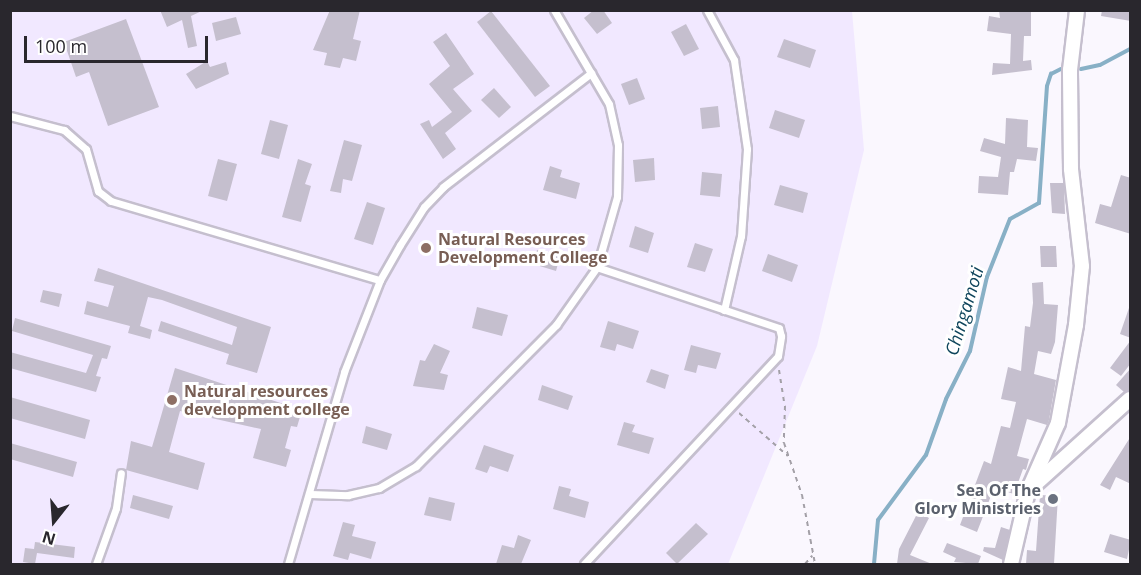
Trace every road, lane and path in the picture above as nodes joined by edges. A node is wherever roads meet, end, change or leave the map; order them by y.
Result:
1 (554, 10) edge
2 (707, 10) edge
3 (1077, 10) edge
4 (591, 73) junction
5 (10, 117) edge
6 (597, 267) junction
7 (380, 280) junction
8 (724, 310) junction
9 (778, 356) junction
10 (1131, 399) edge
11 (734, 403) junction
12 (788, 456) junction
13 (121, 473) dead end
14 (1028, 491) junction
15 (310, 494) junction
16 (812, 556) junction
17 (96, 564) edge
18 (288, 564) edge
19 (584, 564) edge
20 (805, 564) edge
21 (815, 564) edge
22 (1011, 564) edge

1 - 4 lane
2 - 8 lane
3 - 14 street
4 - 6 lane
4 - 7 lane
5 - 7 lane
6 - 8 lane
6 - 15 lane
7 - 15 lane
8 - 9 lane
9 - 11 lane
9 - 12 path
10 - 14 street
11 - 12 path
11 - 19 lane
12 - 16 path
13 - 17 lane
14 - 22 street
15 - 18 lane
16 - 20 path
16 - 21 path

